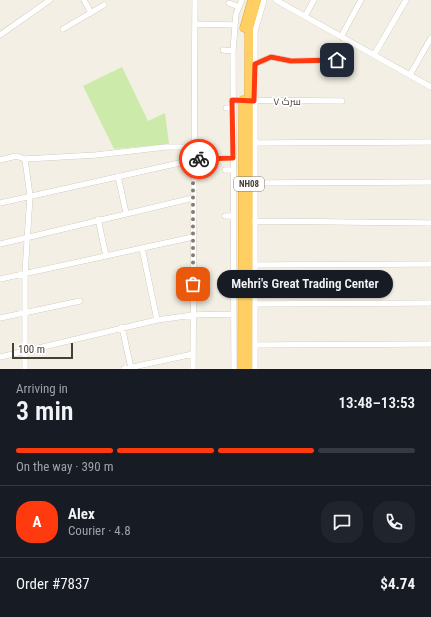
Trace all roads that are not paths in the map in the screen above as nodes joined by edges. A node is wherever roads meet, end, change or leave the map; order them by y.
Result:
1 (50, 0) edge
2 (84, 0) edge
3 (195, 0) edge
4 (252, 0) edge
5 (257, 0) edge
6 (264, 0) edge
7 (276, 0) edge
8 (314, 0) edge
9 (361, 0) edge
10 (406, 0) edge
11 (239, 2) edge
12 (229, 3) dead end
13 (104, 5) dead end
14 (90, 13) junction
15 (305, 16) junction
16 (195, 24) junction
17 (235, 25) junction
18 (63, 29) dead end
19 (0, 35) edge
20 (341, 37) junction
21 (431, 38) edge
22 (223, 50) dead end
23 (233, 51) junction
24 (374, 55) junction
25 (337, 60) dead end
26 (255, 64) junction
27 (410, 75) junction
28 (431, 88) edge
29 (232, 100) junction
30 (248, 101) junction
31 (342, 101) dead end
32 (226, 108) dead end
33 (232, 108) junction
34 (431, 142) edge
35 (254, 143) junction
36 (194, 147) junction
37 (233, 158) junction
38 (25, 159) junction
39 (0, 160) edge
40 (193, 160) junction
41 (225, 170) dead end
42 (233, 170) junction
43 (118, 176) junction
44 (431, 182) edge
45 (254, 183) junction
46 (30, 196) junction
47 (193, 198) junction
48 (0, 203) edge
49 (126, 213) junction
50 (225, 216) dead end
51 (233, 216) junction
52 (98, 219) junction
53 (254, 221) junction
54 (431, 222) edge
55 (194, 237) junction
56 (28, 238) junction
57 (0, 244) edge
58 (142, 248) junction
59 (106, 256) junction
60 (431, 264) edge
61 (255, 265) junction
62 (25, 273) junction
63 (0, 279) edge
64 (80, 301) dead end
65 (431, 303) edge
66 (255, 304) junction
67 (25, 313) junction
68 (233, 314) junction
69 (193, 315) junction
70 (0, 318) edge
71 (157, 320) junction
72 (122, 327) junction
73 (431, 344) edge
74 (255, 345) junction
75 (25, 351) junction
76 (193, 354) junction
77 (0, 357) edge
78 (131, 368) junction
79 (25, 369) edge
80 (124, 369) edge
81 (192, 369) edge
82 (234, 369) edge
83 (242, 369) edge
84 (248, 369) edge
85 (255, 369) edge

1 - 19 street
2 - 14 street
3 - 16 street
4 - 30 highway, NH08
5 - 30 highway, NH08
6 - 26 street
7 - 15 street
8 - 15 street
9 - 20 street
10 - 24 street
11 - 12 street
11 - 17 street
13 - 14 street
14 - 18 street
15 - 20 street
16 - 17 street
16 - 36 street
17 - 23 street
20 - 24 street
21 - 27 street
22 - 23 street
23 - 29 street
24 - 27 street
25 - 26 street
26 - 30 street
27 - 28 street
29 - 30 street, سرک ۷
29 - 33 street
30 - 31 street, سرک ۷
30 - 35 street
30 - 83 highway, NH08
30 - 84 highway, NH08
32 - 33 street
33 - 37 street
34 - 35 street
35 - 45 street
36 - 38 street
36 - 40 street
37 - 40 street
37 - 42 street
38 - 39 street
38 - 46 street
40 - 43 street
40 - 47 street
41 - 42 street
42 - 51 street
43 - 46 street
43 - 49 street
44 - 45 street
45 - 53 street
46 - 48 street
46 - 56 street
47 - 49 street
47 - 55 street
49 - 52 street
50 - 51 street
51 - 68 street
52 - 56 street
52 - 59 street
53 - 54 street
53 - 61 street
55 - 58 street
55 - 69 street
56 - 57 street
56 - 62 street
58 - 59 street
58 - 71 street
59 - 62 street
60 - 61 street
61 - 66 street
62 - 63 street
62 - 67 street
64 - 67 street
65 - 66 street
66 - 74 street
67 - 70 street
67 - 75 street
68 - 69 street
68 - 82 street
69 - 71 street
69 - 76 street
71 - 72 street
72 - 75 street
72 - 78 street
73 - 74 street
74 - 85 street
75 - 77 street
75 - 79 street
76 - 78 street
76 - 81 street
78 - 80 street

